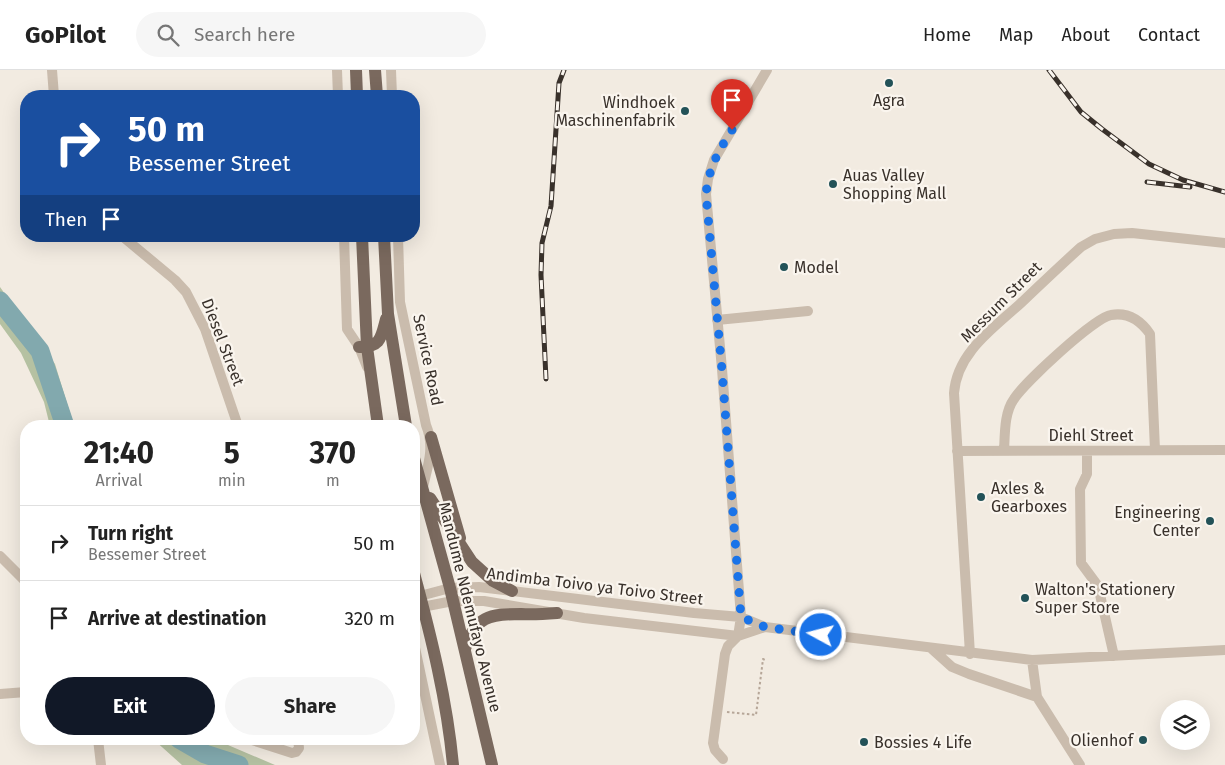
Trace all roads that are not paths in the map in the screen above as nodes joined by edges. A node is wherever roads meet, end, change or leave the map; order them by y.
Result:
1 (52, 70) edge
2 (337, 70) edge
3 (356, 70) edge
4 (375, 70) edge
5 (391, 70) edge
6 (767, 70) edge
7 (54, 90) edge
8 (338, 90) edge
9 (357, 90) edge
10 (377, 90) edge
11 (392, 90) edge
12 (129, 242) edge
13 (344, 242) edge
14 (362, 242) edge
15 (384, 242) edge
16 (398, 242) edge
17 (1225, 244) edge
18 (808, 311) dead end
19 (388, 314) junction
20 (717, 320) junction
21 (363, 347) junction
22 (236, 420) edge
23 (377, 420) edge
24 (405, 420) edge
25 (431, 437) junction
26 (1155, 450) junction
27 (1225, 450) edge
28 (957, 451) junction
29 (1004, 451) junction
30 (1087, 451) junction
31 (420, 478) edge
32 (423, 488) junction
33 (464, 551) junction
34 (0, 556) edge
35 (20, 572) edge
36 (512, 591) junction
37 (451, 595) junction
38 (420, 598) edge
39 (421, 602) junction
40 (557, 613) junction
41 (741, 617) junction
42 (765, 627) junction
43 (738, 636) junction
44 (465, 649) junction
45 (931, 649) junction
46 (1225, 650) edge
47 (970, 654) junction
48 (1114, 656) junction
49 (1032, 660) junction
50 (420, 688) edge
51 (20, 692) edge
52 (0, 694) edge
53 (1037, 697) junction
54 (99, 745) edge
55 (267, 745) edge
56 (299, 745) edge
57 (723, 759) dead end
58 (101, 765) edge
59 (440, 765) edge
60 (453, 765) edge
61 (492, 765) edge
62 (1080, 765) edge

1 - 7 street
2 - 8 street
3 - 9 main road
4 - 10 main road
5 - 11 street
6 - 20 street
12 - 22 street, Diesel Street
13 - 21 street
14 - 21 main road
15 - 19 main road
16 - 25 street, Service Road
17 - 28 street, Messum Street
18 - 20 street
19 - 21 main road
19 - 24 main road
20 - 41 street
21 - 23 main road
25 - 32 street, Service Road
25 - 33 main road
26 - 27 street, Diehl Street
26 - 29 street
26 - 30 street, Diehl Street
28 - 29 street, Diehl Street
28 - 47 street, Messum Street
29 - 30 street, Diehl Street
30 - 48 street
31 - 32 main road, Mandume Ndemufayo Avenue
32 - 33 main road
32 - 37 main road, Mandume Ndemufayo Avenue
33 - 36 main road
34 - 35 street
36 - 37 street, Andimba Toivo ya Toivo Street
36 - 41 street, Andimba Toivo ya Toivo Street
37 - 39 street, Andimba Toivo ya Toivo Street
37 - 40 street, Andimba Toivo ya Toivo Street
37 - 44 main road, Mandume Ndemufayo Avenue
38 - 39 main road
39 - 60 main road
40 - 43 street, Andimba Toivo ya Toivo Street
40 - 44 main road
41 - 42 street, Andimba Toivo ya Toivo Street
41 - 43 street
42 - 43 street, Andimba Toivo ya Toivo Street
42 - 45 street, Andimba Toivo ya Toivo Street
43 - 57 street
44 - 61 main road, Mandume Ndemufayo Avenue
45 - 47 street, Andimba Toivo ya Toivo Street
45 - 53 street
46 - 48 street, Andimba Toivo ya Toivo Street
47 - 49 street, Andimba Toivo ya Toivo Street
48 - 49 street, Andimba Toivo ya Toivo Street
49 - 53 street
50 - 59 street
51 - 52 street
53 - 62 street
54 - 58 street
55 - 56 street

